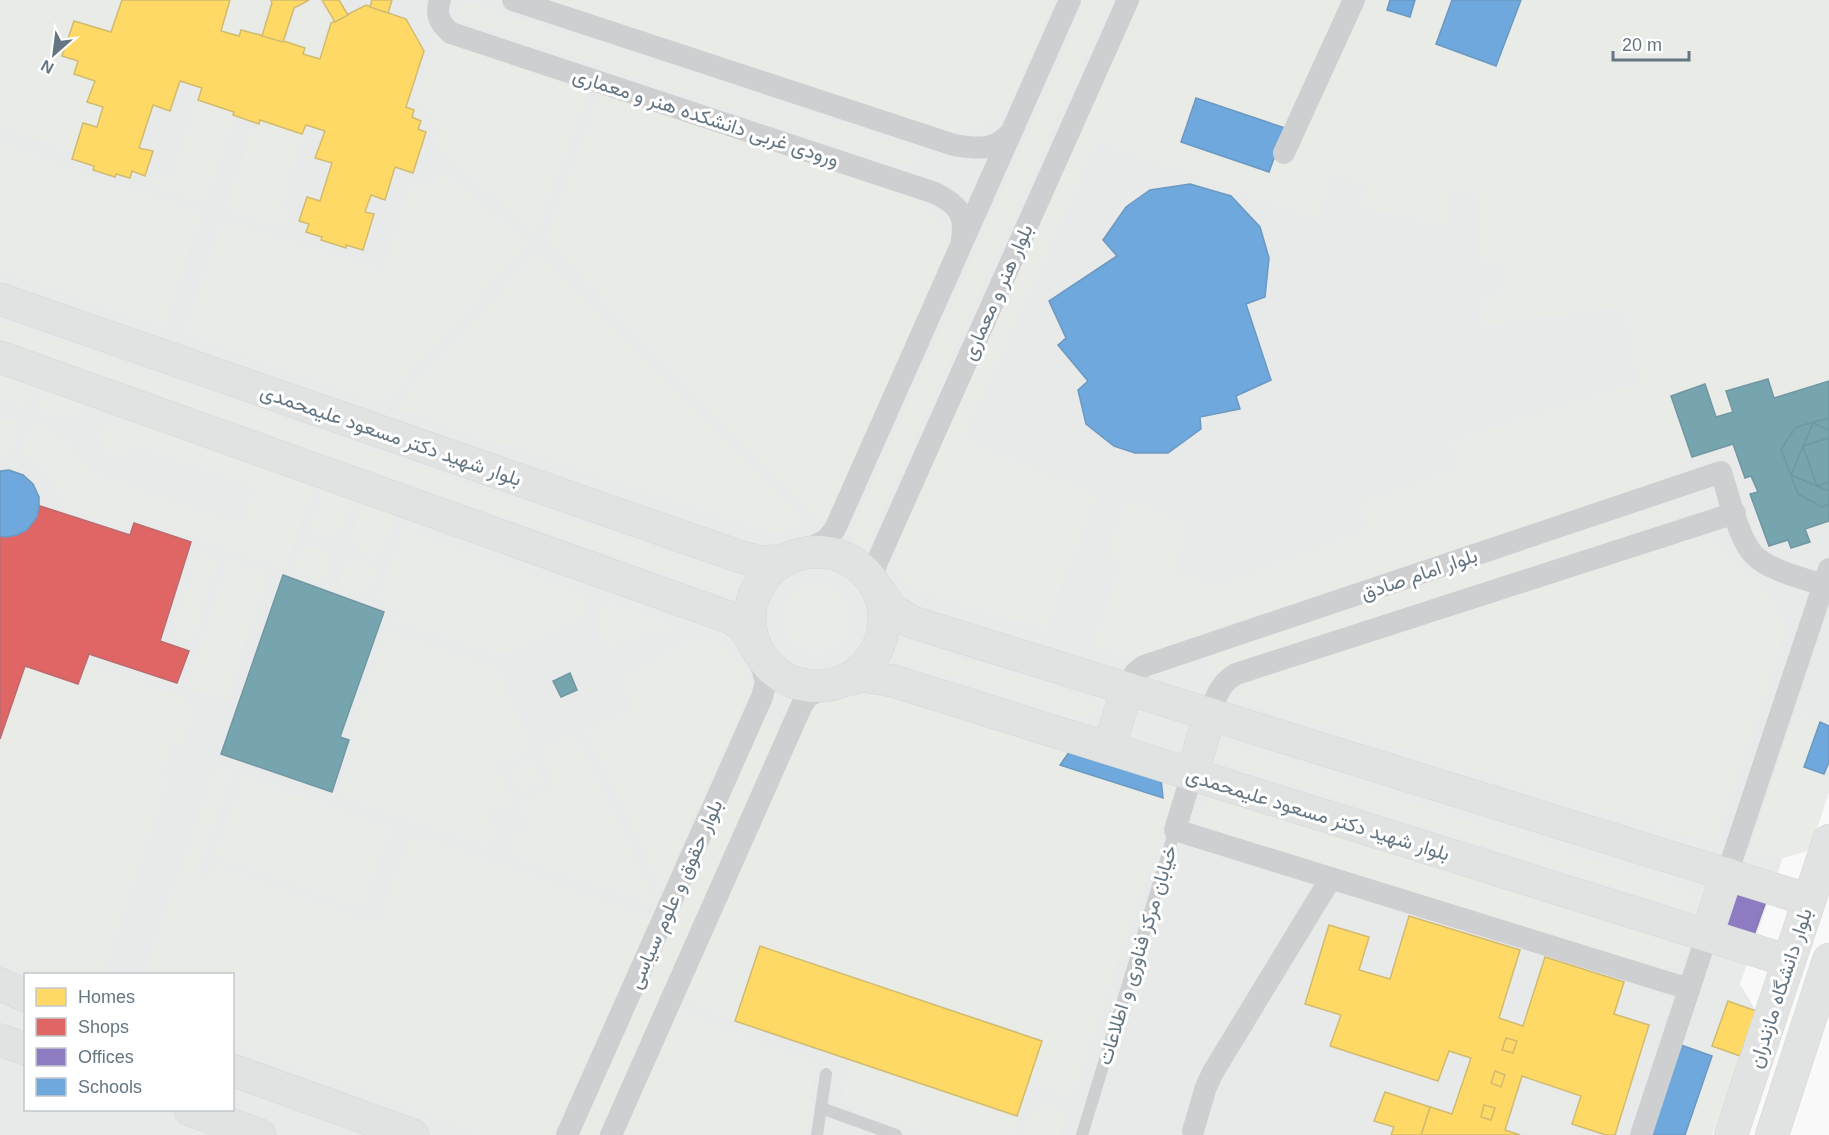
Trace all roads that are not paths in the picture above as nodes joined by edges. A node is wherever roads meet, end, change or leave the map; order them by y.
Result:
1 (440, 0) edge
2 (513, 0) edge
3 (1070, 0) edge
4 (1128, 0) edge
5 (1354, 0) edge
6 (1011, 132) junction
7 (1284, 153) dead end
8 (961, 244) junction
9 (0, 299) edge
10 (0, 357) edge
11 (1735, 513) junction
12 (791, 557) junction
13 (1826, 577) edge
14 (877, 588) junction
15 (756, 646) junction
16 (839, 682) junction
17 (1127, 688) junction
18 (1210, 714) junction
19 (1109, 748) junction
20 (1192, 774) junction
21 (1175, 830) junction
22 (1829, 841) edge
23 (1727, 874) junction
24 (1331, 878) junction
25 (1809, 900) junction
26 (1707, 935) junction
27 (1829, 960) edge
28 (1789, 961) junction
29 (0, 984) edge
30 (1689, 989) junction
31 (24, 995) edge
32 (0, 1040) edge
33 (24, 1048) edge
34 (234, 1072) edge
35 (825, 1074) dead end
36 (821, 1108) junction
37 (193, 1111) edge
38 (1193, 1131) dead end
39 (260, 1135) edge
40 (413, 1135) edge
41 (567, 1135) edge
42 (611, 1135) edge
43 (817, 1135) edge
44 (896, 1135) edge
45 (1082, 1135) edge
46 (1641, 1135) edge
47 (1731, 1135) edge
48 (1772, 1135) edge

1 - 8 street, ورودی غربی دانشکده هنر و معماری
2 - 6 street
3 - 6 street
4 - 14 street, بلوار هنر و معماری
5 - 7 street
6 - 8 street
8 - 12 street
9 - 12 main road, بلوار شهید دکتر مسعود علیمحمدی
10 - 15 main road
11 - 13 street
11 - 17 street, بلوار امام صادق
11 - 18 street, بلوار امام صادق
12 - 14 main road
12 - 15 main road
13 - 23 street
14 - 16 main road
14 - 17 main road
15 - 16 main road
15 - 41 street, بلوار حقوق و علوم سیاسی
16 - 19 main road, بلوار شهید دکتر مسعود علیمحمدی
16 - 42 street, بلوار حقوق و علوم سیاسی
17 - 18 main road
17 - 19 main road
18 - 20 main road
18 - 23 main road
19 - 20 main road, بلوار شهید دکتر مسعود علیمحمدی
20 - 21 street, خیابان مرکز فناوری و اطلاعات
20 - 26 main road, بلوار شهید دکتر مسعود علیمحمدی
21 - 24 street
21 - 45 lane, خیابان مرکز فناوری و اطلاعات
22 - 25 main road, بلوار دانشگاه مازندران
23 - 25 main road
23 - 26 main road
24 - 30 street
24 - 38 street
25 - 28 main road, بلوار دانشگاه مازندران
26 - 28 main road, بلوار شهید دکتر مسعود علیمحمدی
26 - 30 street
27 - 48 main road, بلوار دانشگاه مازندران
28 - 47 main road, بلوار دانشگاه مازندران
29 - 31 main road
30 - 46 street
32 - 33 main road
34 - 40 main road
35 - 36 lane
36 - 43 lane
36 - 44 lane
37 - 39 main road

